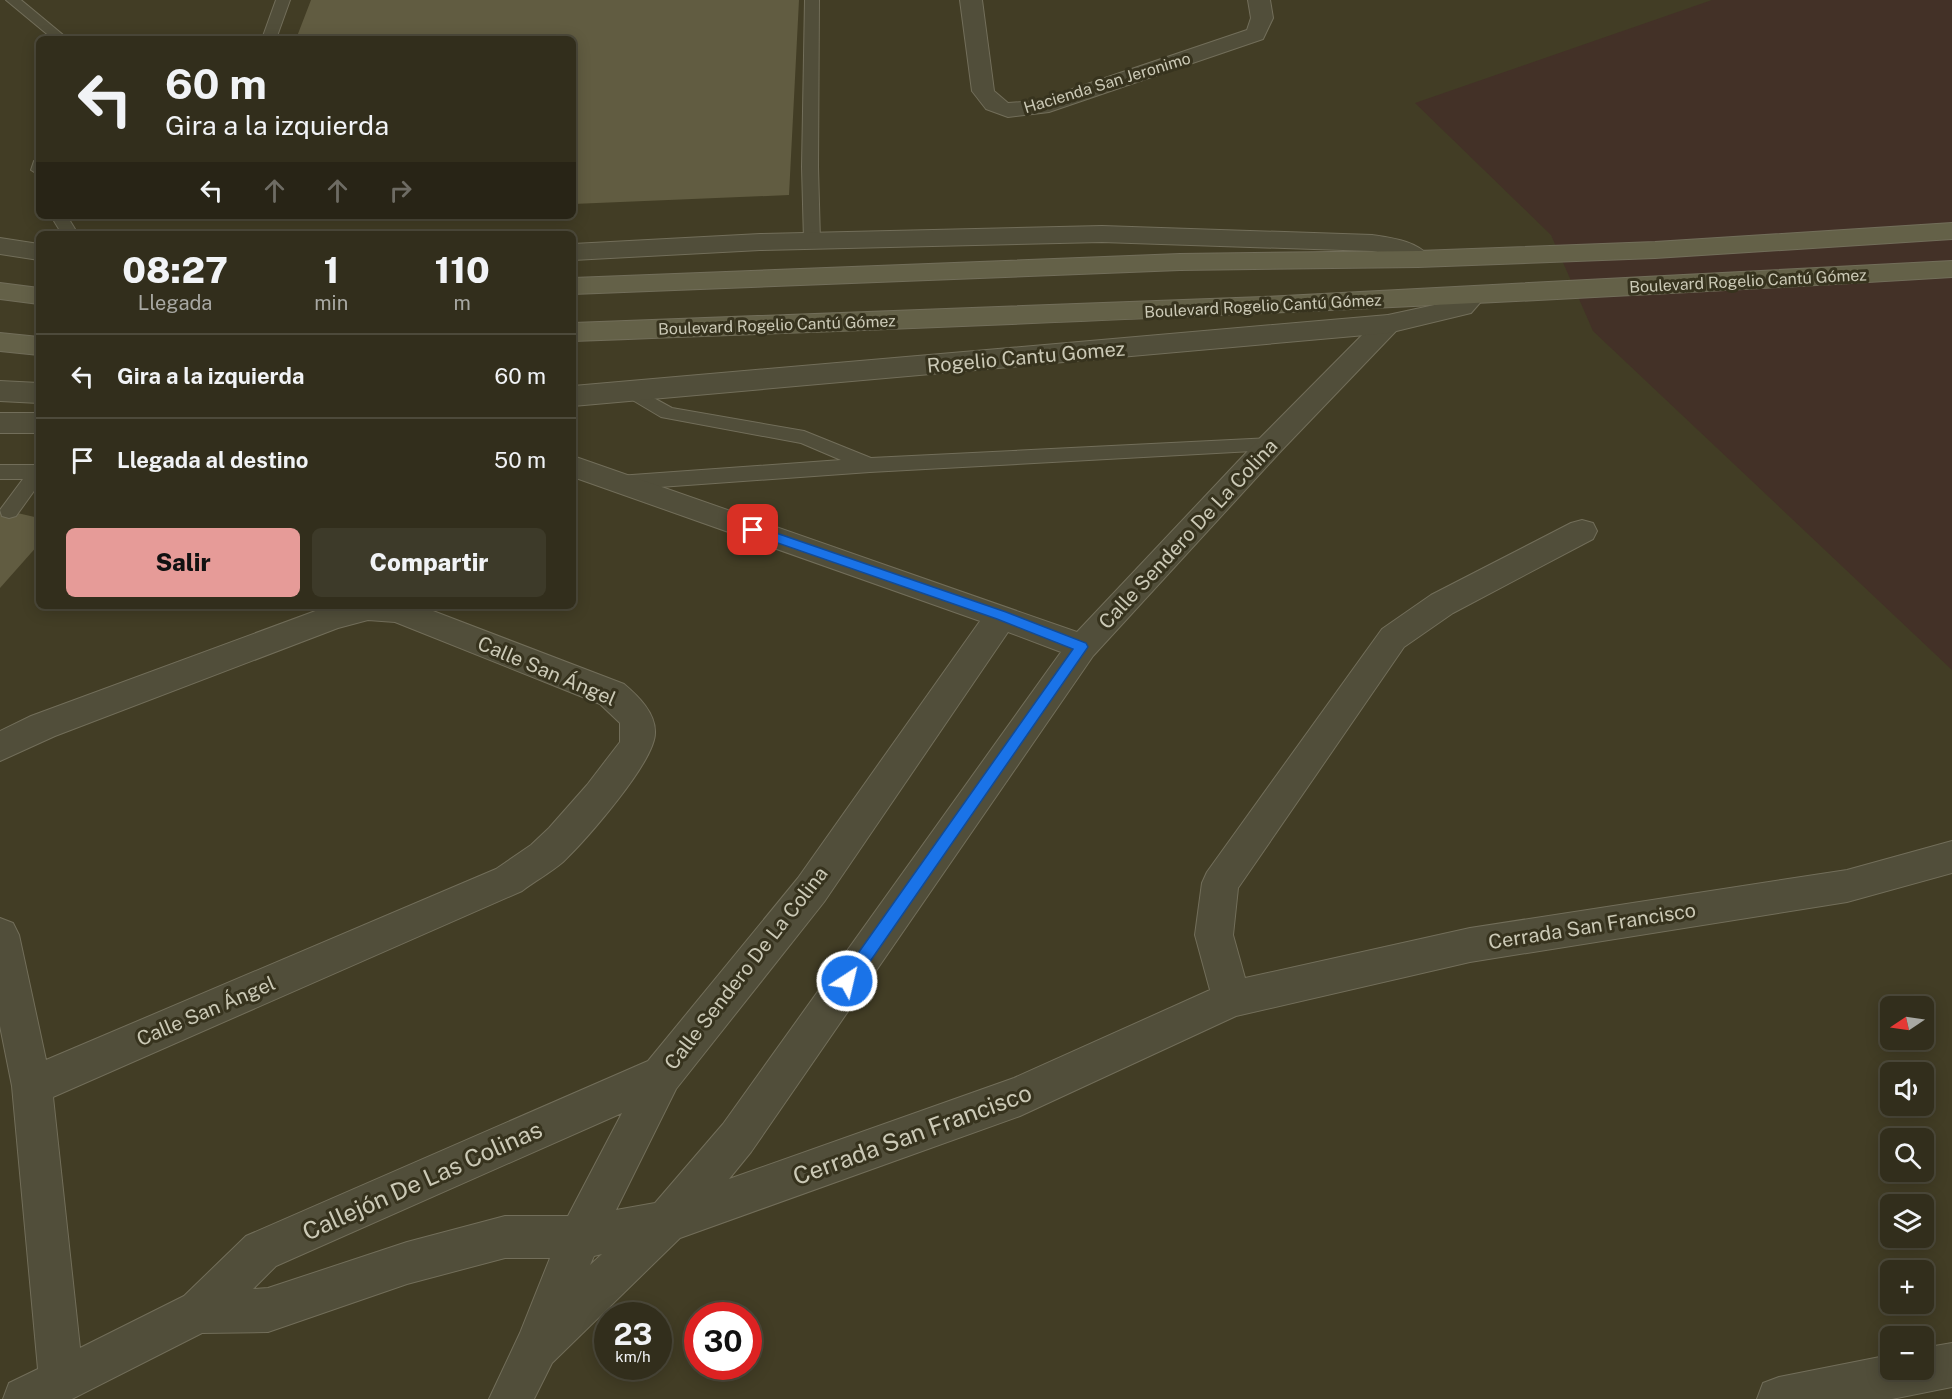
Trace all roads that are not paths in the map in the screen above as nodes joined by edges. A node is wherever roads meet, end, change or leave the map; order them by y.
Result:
1 (13, 0) edge
2 (283, 0) edge
3 (812, 0) edge
4 (971, 0) edge
5 (1259, 0) edge
6 (57, 36) edge
7 (269, 36) edge
8 (1952, 231) edge
9 (812, 241) junction
10 (0, 246) edge
11 (36, 252) edge
12 (576, 252) edge
13 (1418, 259) junction
14 (1952, 269) edge
15 (576, 286) edge
16 (0, 291) edge
17 (36, 296) edge
18 (1472, 297) junction
19 (1388, 324) junction
20 (576, 332) edge
21 (0, 342) edge
22 (36, 346) edge
23 (0, 391) edge
24 (630, 391) junction
25 (36, 393) edge
26 (576, 396) edge
27 (0, 423) edge
28 (36, 423) edge
29 (1271, 444) junction
30 (870, 465) junction
31 (576, 467) edge
32 (0, 472) edge
33 (36, 473) edge
34 (36, 476) edge
35 (618, 483) junction
36 (9, 511) dead end
37 (1582, 531) dead end
38 (1001, 616) junction
39 (1082, 647) junction
40 (0, 747) edge
41 (1952, 856) edge
42 (0, 935) edge
43 (1232, 999) junction
44 (662, 1075) junction
45 (32, 1086) junction
46 (666, 1222) junction
47 (580, 1237) junction
48 (199, 1311) junction
49 (536, 1347) junction
50 (1952, 1365) edge
51 (43, 1390) edge
52 (511, 1399) edge
53 (1779, 1399) edge

1 - 6 lane
2 - 7 lane
3 - 9 lane
4 - 5 street, Hacienda San Jeronimo
8 - 13 main road, Boulevard Rogelio Cantú Gómez
9 - 12 street
9 - 13 street
10 - 11 street
13 - 15 main road, Boulevard Rogelio Cantú Gómez
14 - 18 main road, Boulevard Rogelio Cantú Gómez
16 - 17 main road
18 - 19 street, Rogelio Cantu Gomez
18 - 20 main road, Boulevard Rogelio Cantú Gómez
19 - 24 street, Rogelio Cantu Gomez
19 - 29 street, Calle Sendero De La Colina
21 - 22 main road
23 - 25 street
24 - 26 street, Rogelio Cantu Gomez
24 - 30 lane
27 - 28 street
29 - 30 lane
29 - 39 street, Calle Sendero De La Colina
30 - 35 lane
31 - 35 street
32 - 33 lane
34 - 36 lane
35 - 38 street
37 - 43 street
38 - 39 street
38 - 44 street, Calle Sendero De La Colina
39 - 46 street, Calle Sendero De La Colina
40 - 45 street, Calle San Ángel
41 - 43 street, Cerrada San Francisco
42 - 45 street
43 - 46 street, Cerrada San Francisco
44 - 47 street, Calle Sendero De La Colina
44 - 48 street, Callejón De Las Colinas
45 - 51 street
46 - 47 street, Cerrada San Francisco
46 - 49 street, Calle Sendero De La Colina
47 - 48 street, Callejón De Las Colinas
47 - 49 street, Calle Sendero De La Colina
48 - 51 street, Callejón De Las Colinas
49 - 52 street, Calle Sendero De La Colina
50 - 53 street

